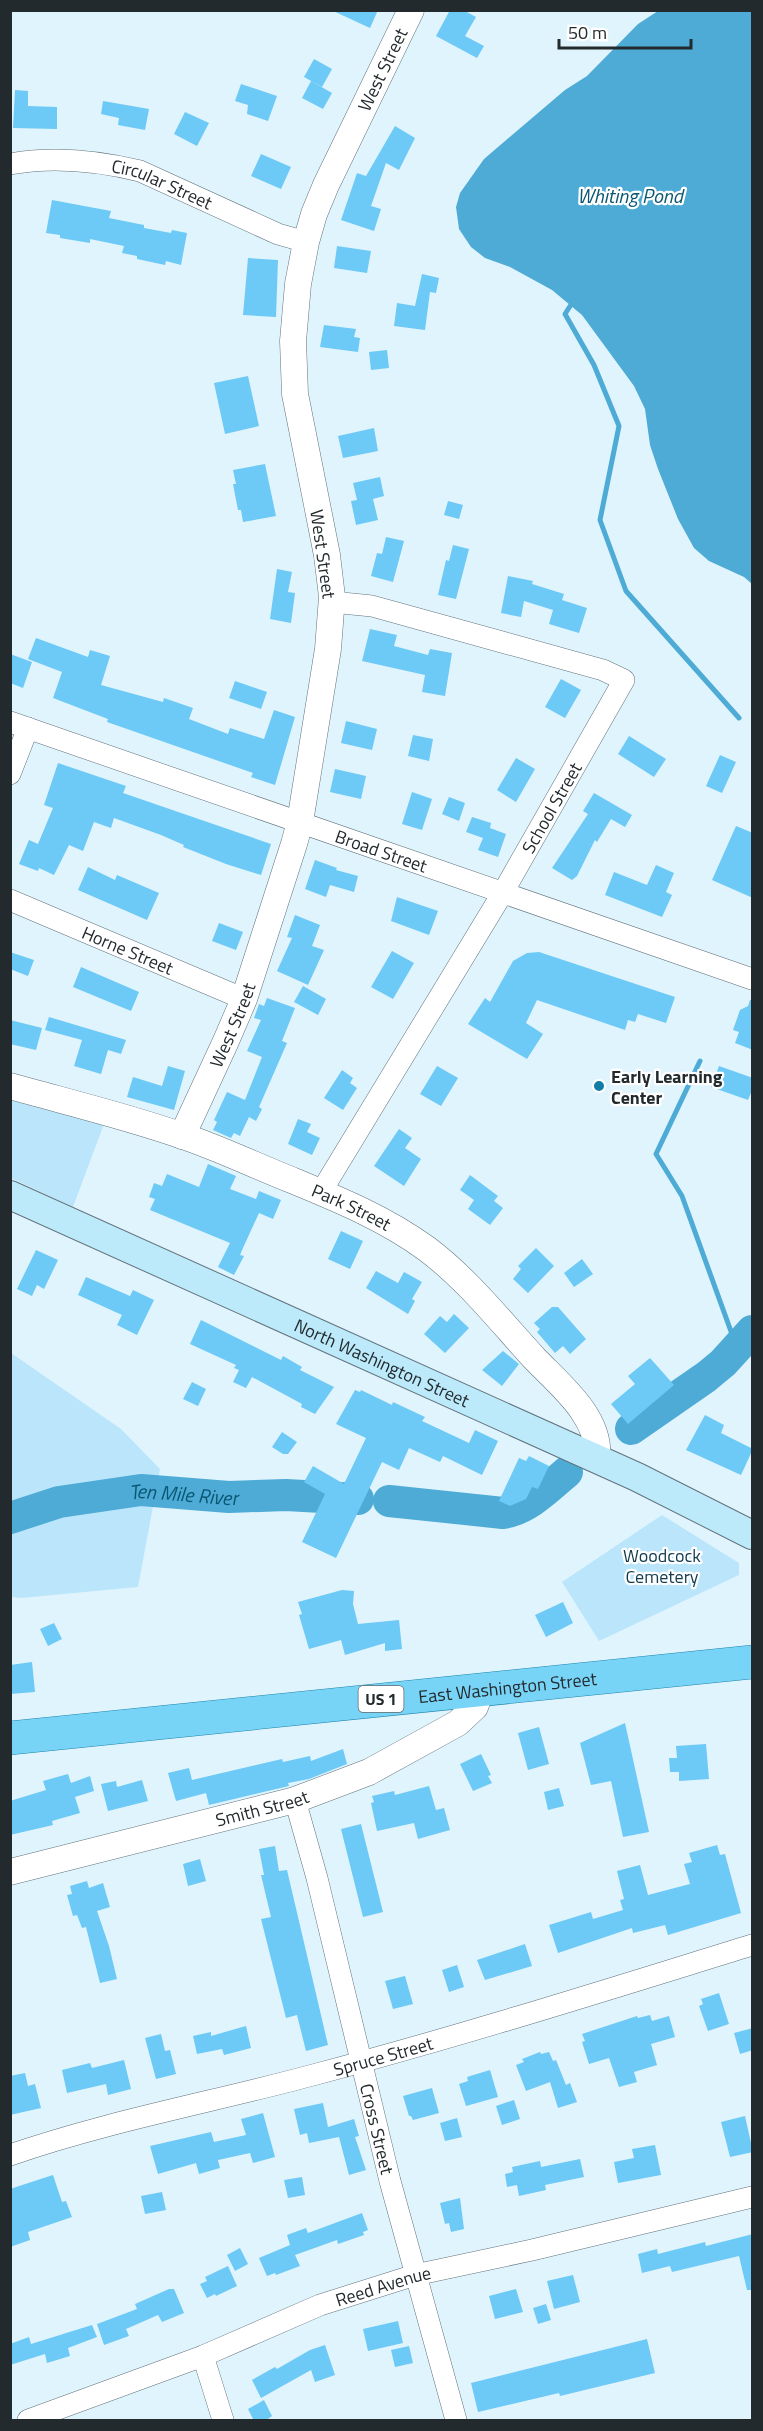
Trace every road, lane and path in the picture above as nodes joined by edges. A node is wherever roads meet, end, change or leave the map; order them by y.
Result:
1 (411, 10) edge
2 (10, 164) edge
3 (306, 242) junction
4 (332, 602) junction
5 (20, 725) edge
6 (10, 774) edge
7 (300, 822) junction
8 (502, 894) junction
9 (10, 900) edge
10 (753, 979) edge
11 (243, 999) junction
12 (10, 1086) edge
13 (182, 1136) junction
14 (321, 1192) junction
15 (10, 1195) edge
16 (597, 1459) junction
17 (753, 1535) edge
18 (753, 1662) edge
19 (482, 1688) junction
20 (10, 1738) edge
21 (295, 1800) junction
22 (10, 1872) edge
23 (753, 1945) edge
24 (361, 2062) junction
25 (10, 2155) edge
26 (753, 2196) edge
27 (415, 2275) junction
28 (203, 2356) junction
29 (28, 2421) edge
30 (223, 2421) edge
31 (456, 2421) edge

1 - 3 street, West Street
2 - 3 street, Circular Street
3 - 4 street, West Street
4 - 7 street, West Street
4 - 8 street, School Street
5 - 6 street
5 - 7 street, Broad Street
7 - 8 street, Broad Street
7 - 11 street, West Street
8 - 10 street, Broad Street
8 - 14 street, School Street
9 - 11 street, Horne Street
11 - 13 street, West Street
12 - 13 street, Park Street
13 - 14 street, Park Street
14 - 16 street, Park Street
15 - 16 main road, North Washington Street
16 - 17 main road, North Washington Street
18 - 19 main road, East Washington Street / US 1
19 - 20 main road, East Washington Street / US 1
19 - 21 street, Smith Street
21 - 22 street, Smith Street
21 - 24 street, Cross Street
23 - 24 street, Spruce Street
24 - 25 street, Spruce Street
24 - 27 street, Cross Street
26 - 27 street, Reed Avenue
27 - 28 street, Reed Avenue
27 - 31 street, Cross Street
28 - 29 street, Reed Avenue
28 - 30 street

